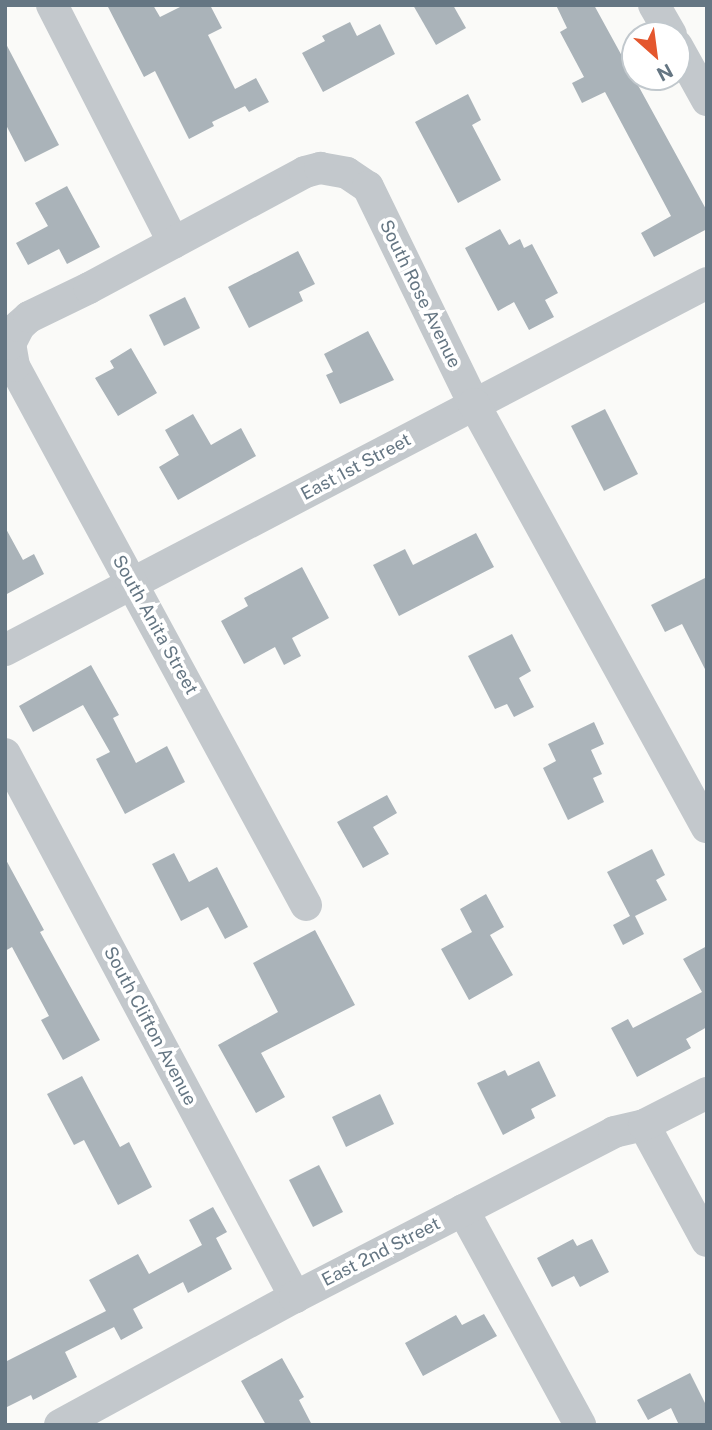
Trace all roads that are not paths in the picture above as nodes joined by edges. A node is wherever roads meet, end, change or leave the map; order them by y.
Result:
1 (52, 5) edge
2 (654, 5) edge
3 (663, 21) edge
4 (691, 71) edge
5 (707, 100) edge
6 (174, 243) junction
7 (707, 283) edge
8 (10, 344) joint
9 (474, 404) junction
10 (133, 584) junction
11 (5, 650) edge
12 (5, 754) edge
13 (707, 827) edge
14 (306, 905) dead end
15 (707, 1093) edge
16 (644, 1125) junction
17 (463, 1210) junction
18 (707, 1241) edge
19 (295, 1297) junction
20 (60, 1425) edge
21 (580, 1425) edge

1 - 6 street
2 - 3 street
4 - 5 street
6 - 8 street, South Rose Avenue
6 - 9 street, South Rose Avenue
7 - 9 street, East 1st Street
8 - 10 street, South Anita Street
9 - 10 street, East 1st Street
9 - 13 street, South Rose Avenue
10 - 11 street, East 1st Street
10 - 14 street, South Anita Street
12 - 19 street, South Clifton Avenue
15 - 16 street, East 2nd Street
16 - 17 street, East 2nd Street
16 - 18 street
17 - 19 street, East 2nd Street
17 - 21 street
19 - 20 street, East 2nd Street

